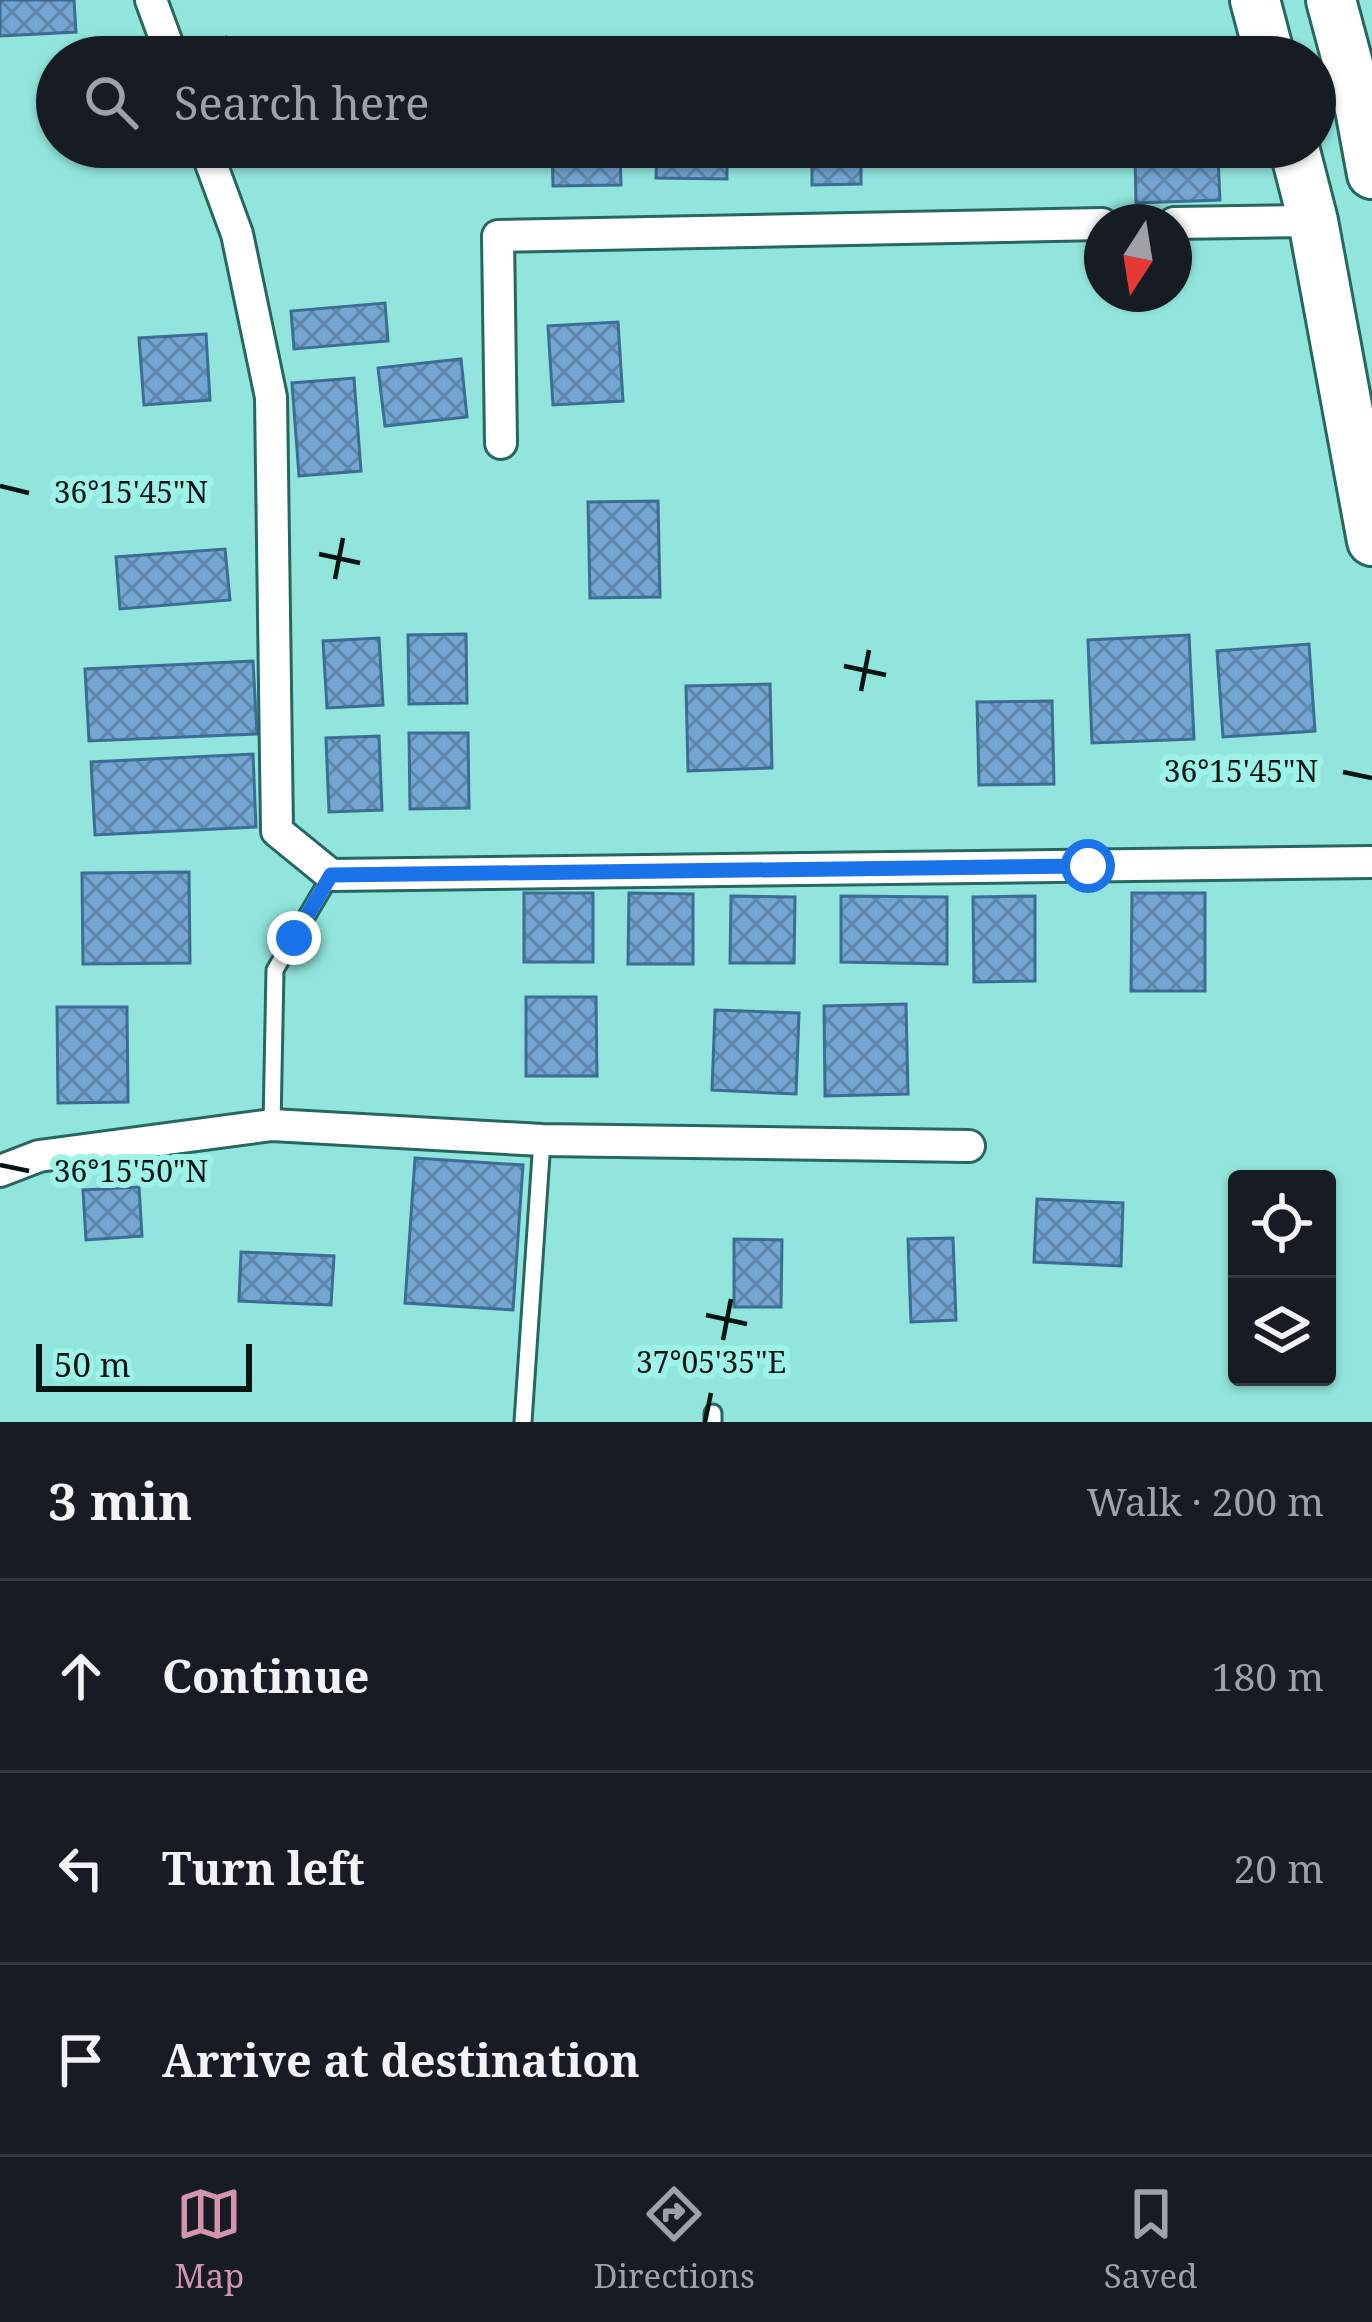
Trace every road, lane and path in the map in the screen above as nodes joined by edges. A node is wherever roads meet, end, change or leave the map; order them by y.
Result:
1 (152, 0) edge
2 (1255, 0) edge
3 (1331, 0) edge
4 (165, 36) edge
5 (1264, 36) edge
6 (1366, 107) edge
7 (213, 168) edge
8 (1299, 168) edge
9 (1372, 174) edge
10 (1312, 220) junction
11 (1192, 223) edge
12 (1084, 224) edge
13 (501, 443) dead end
14 (1372, 542) edge
15 (1372, 862) edge
16 (331, 875) junction
17 (272, 1125) junction
18 (542, 1140) junction
19 (969, 1146) dead end
20 (0, 1171) edge
21 (523, 1422) edge

1 - 4 street
2 - 5 highway
3 - 6 highway
6 - 9 highway
7 - 16 street
8 - 10 highway
10 - 11 street
10 - 14 highway
12 - 13 street
15 - 16 street
16 - 17 lane
17 - 18 street
17 - 20 street
18 - 19 street
18 - 21 lane

